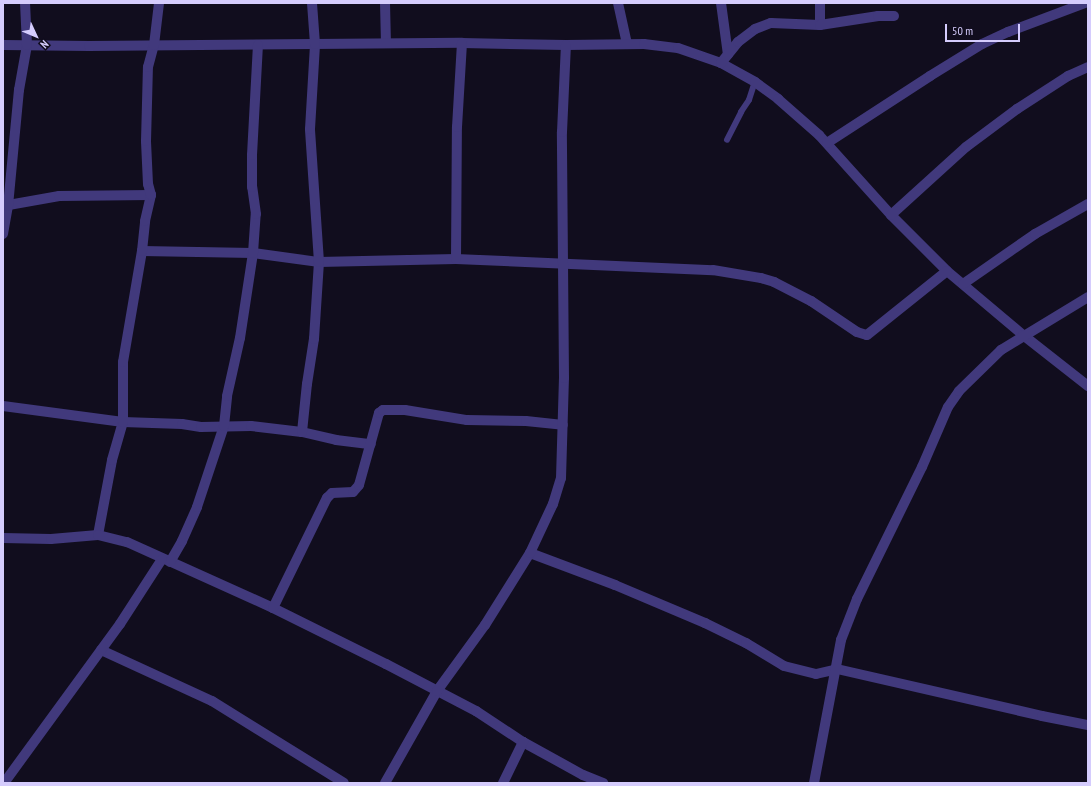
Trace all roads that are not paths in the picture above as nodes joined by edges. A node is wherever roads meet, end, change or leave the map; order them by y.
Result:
1 (24, 3) edge
2 (159, 3) edge
3 (312, 3) edge
4 (384, 3) edge
5 (618, 3) edge
6 (721, 3) edge
7 (820, 3) edge
8 (1084, 3) edge
9 (894, 16) dead end
10 (820, 25) junction
11 (386, 43) junction
12 (462, 43) junction
13 (315, 44) junction
14 (627, 44) junction
15 (3, 45) edge
16 (27, 45) junction
17 (154, 45) junction
18 (258, 45) junction
19 (566, 45) junction
20 (728, 55) junction
21 (721, 63) junction
22 (1088, 67) edge
23 (755, 82) junction
24 (727, 140) dead end
25 (827, 143) junction
26 (151, 195) junction
27 (1088, 204) edge
28 (6, 206) edge
29 (891, 215) junction
30 (3, 234) edge
31 (142, 251) junction
32 (253, 253) junction
33 (456, 259) junction
34 (319, 262) junction
35 (565, 264) junction
36 (947, 271) junction
37 (963, 284) junction
38 (1088, 297) edge
39 (1023, 335) junction
40 (1088, 386) edge
41 (3, 406) edge
42 (123, 422) junction
43 (563, 425) junction
44 (224, 426) junction
45 (302, 432) junction
46 (371, 444) junction
47 (98, 535) junction
48 (3, 538) edge
49 (530, 553) junction
50 (166, 561) junction
51 (273, 608) junction
52 (101, 650) junction
53 (837, 669) junction
54 (437, 691) junction
55 (1088, 725) edge
56 (523, 742) junction
57 (4, 783) edge
58 (344, 783) edge
59 (384, 783) edge
60 (503, 783) edge
61 (603, 783) edge
62 (814, 783) edge

1 - 16 street
2 - 17 street
3 - 13 street
4 - 11 street
5 - 14 street
6 - 20 street
7 - 10 street
8 - 25 street
9 - 10 street
10 - 20 street
11 - 12 street
11 - 13 street
12 - 19 street
12 - 33 street
13 - 18 street
13 - 34 street
14 - 19 street
14 - 21 street
15 - 16 street
16 - 17 street
16 - 28 street
17 - 18 street
17 - 26 street
18 - 32 street
19 - 35 street
20 - 21 street
21 - 23 street
22 - 29 street
23 - 24 lane
23 - 25 street
25 - 29 street
26 - 28 street
26 - 31 street
27 - 37 street
28 - 30 street
29 - 36 street
31 - 32 street
31 - 42 street
32 - 34 street
32 - 44 street
33 - 34 street
33 - 35 street
34 - 45 street
35 - 36 street
35 - 43 street
36 - 37 street
37 - 39 street
38 - 39 street
39 - 40 street
39 - 53 street
41 - 42 street
42 - 44 street
42 - 47 street
43 - 46 street
43 - 49 street
44 - 45 street
44 - 50 street
45 - 46 street
46 - 51 street
47 - 48 street
47 - 50 street
49 - 53 street
49 - 54 street
50 - 51 street
50 - 52 street
51 - 54 street
52 - 57 street
52 - 58 street
53 - 55 street
53 - 62 street
54 - 56 street
54 - 59 street
56 - 60 street
56 - 61 street

